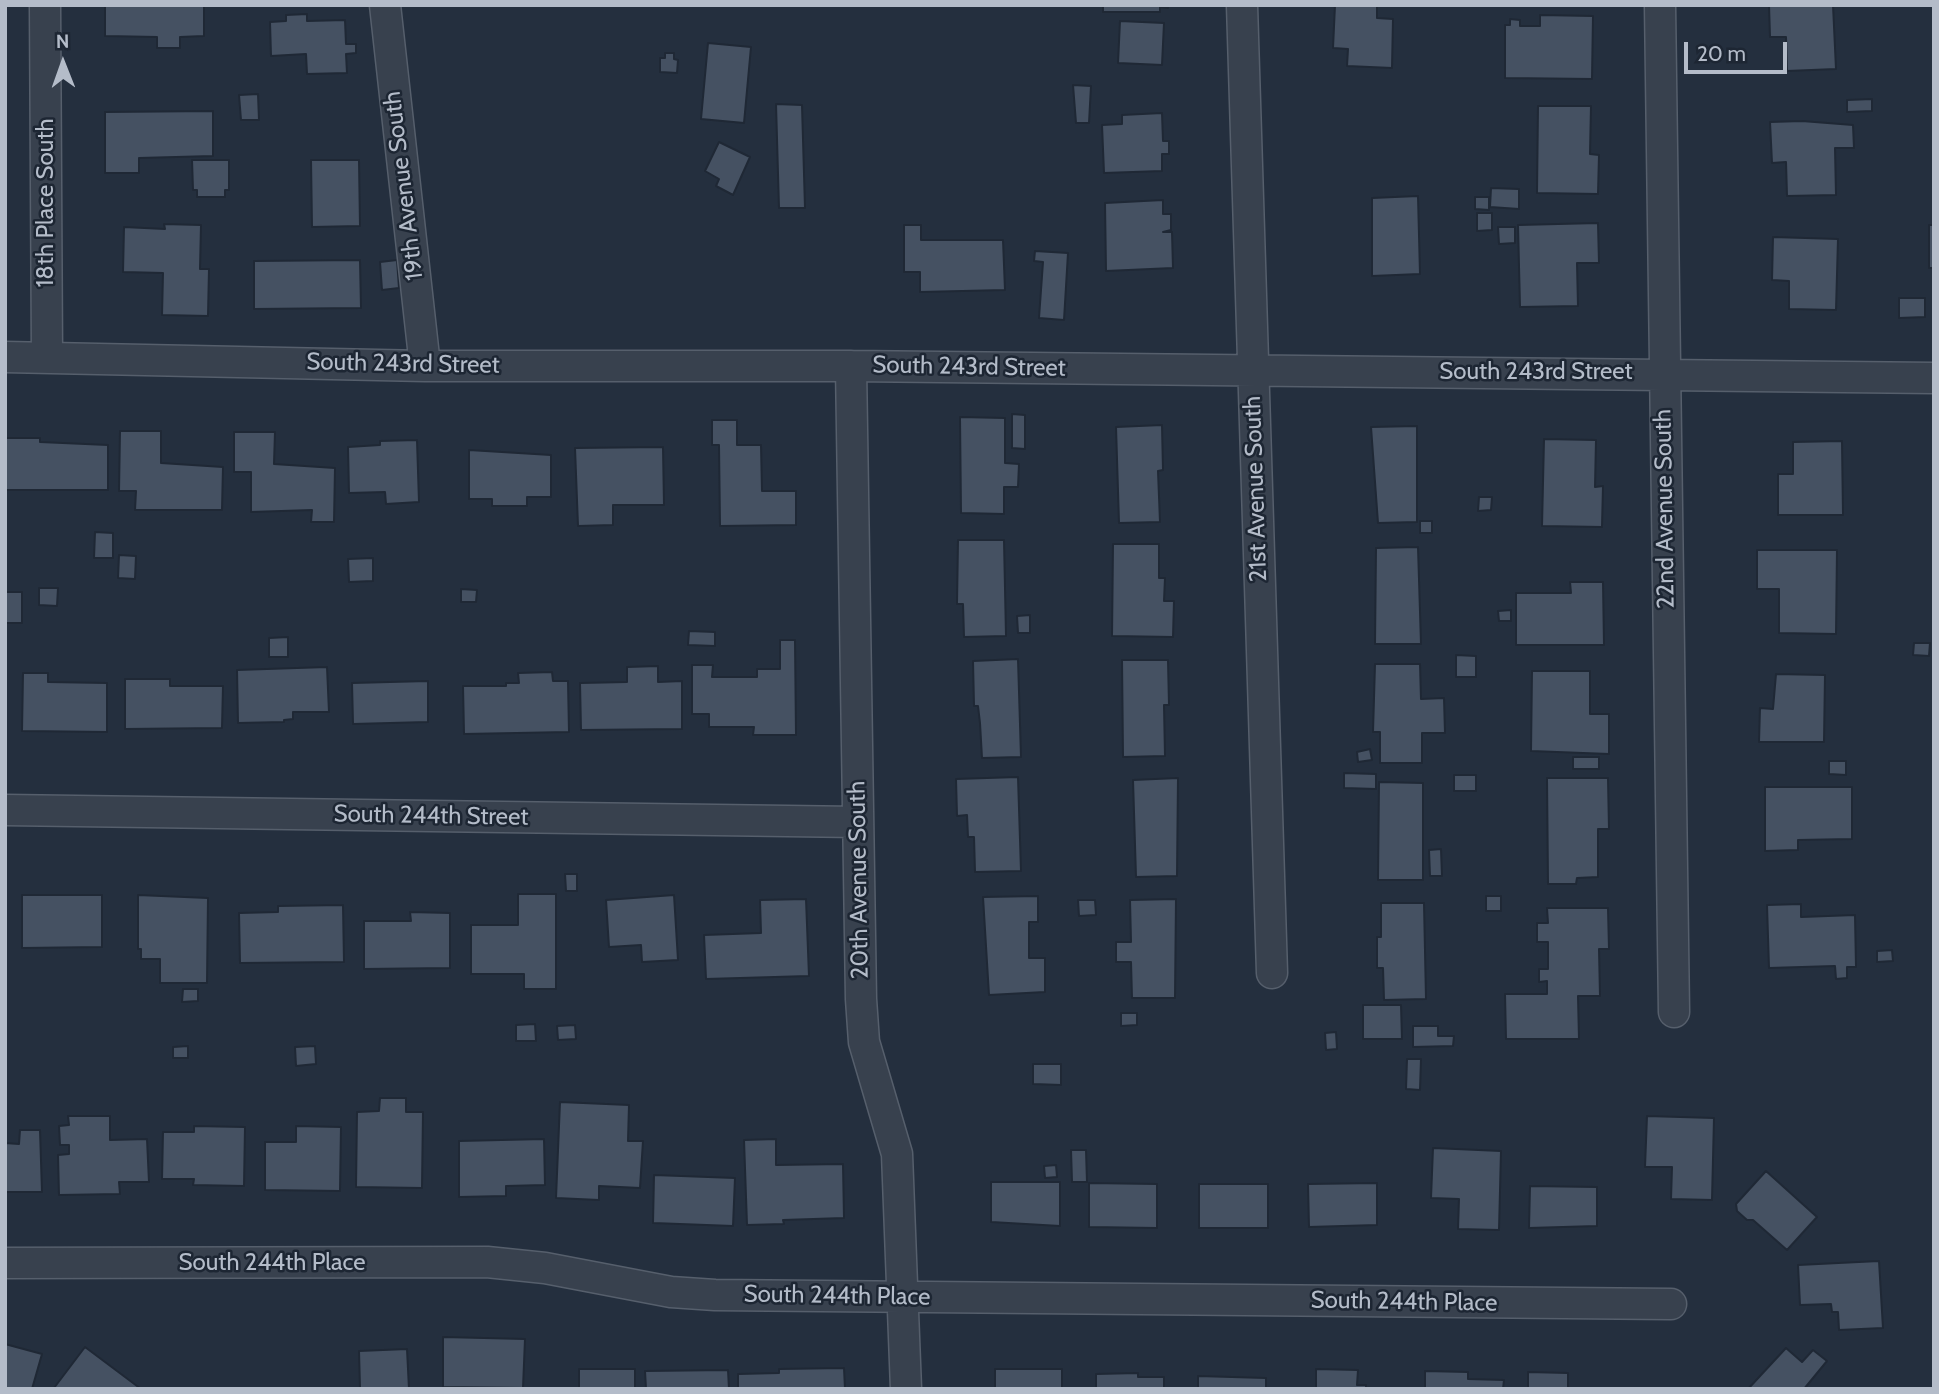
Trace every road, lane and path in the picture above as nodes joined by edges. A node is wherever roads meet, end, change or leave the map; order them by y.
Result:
1 (45, 5) edge
2 (385, 5) edge
3 (1242, 5) edge
4 (1660, 5) edge
5 (5, 357) edge
6 (47, 358) junction
7 (425, 366) junction
8 (851, 366) junction
9 (1252, 370) junction
10 (1663, 373) junction
11 (1934, 378) edge
12 (5, 810) edge
13 (858, 822) junction
14 (1272, 974) dead end
15 (1674, 1012) dead end
16 (5, 1264) edge
17 (904, 1297) junction
18 (1671, 1304) dead end
19 (906, 1389) edge

1 - 6 street, 18th Place South
2 - 7 street, 19th Avenue South
3 - 9 street, 21st Avenue South
4 - 10 street, 22nd Avenue South
5 - 6 street, South 243rd Street
6 - 7 street, South 243rd Street
7 - 8 street, South 243rd Street
8 - 9 street, South 243rd Street
8 - 13 street, 20th Avenue South
9 - 10 street, South 243rd Street
9 - 14 street, 21st Avenue South
10 - 11 street, South 243rd Street
10 - 15 street, 22nd Avenue South
12 - 13 street, South 244th Street
13 - 17 street, 20th Avenue South
16 - 17 street, South 244th Place
17 - 18 street, South 244th Place
17 - 19 street, 20th Avenue South

